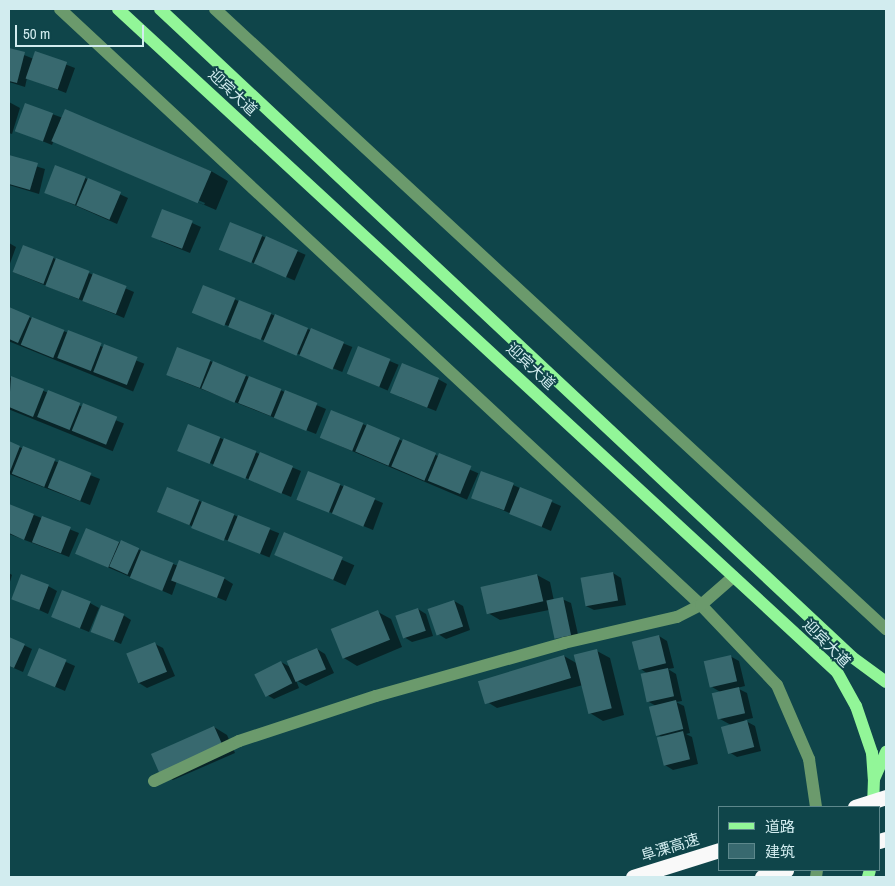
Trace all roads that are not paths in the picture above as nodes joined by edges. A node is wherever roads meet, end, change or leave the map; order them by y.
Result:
1 (60, 9) edge
2 (118, 9) edge
3 (160, 9) edge
4 (215, 9) edge
5 (733, 577) junction
6 (701, 605) junction
7 (886, 628) edge
8 (886, 682) edge
9 (886, 752) edge
10 (874, 779) junction
11 (154, 780) dead end
12 (886, 797) edge
13 (816, 806) edge
14 (858, 806) edge
15 (873, 806) edge
16 (880, 831) edge
17 (886, 843) edge
18 (718, 850) edge
19 (783, 871) edge
20 (632, 877) edge
21 (762, 877) edge

1 - 6 street
2 - 5 main road, 迎宾大道
3 - 8 main road, 迎宾大道
4 - 7 street
5 - 6 street
5 - 10 main road, 迎宾大道
6 - 11 street
6 - 13 street
9 - 10 main road
10 - 15 main road, 迎宾大道
12 - 14 highway
16 - 17 main road
18 - 20 highway, 阜溧高速
19 - 21 highway

